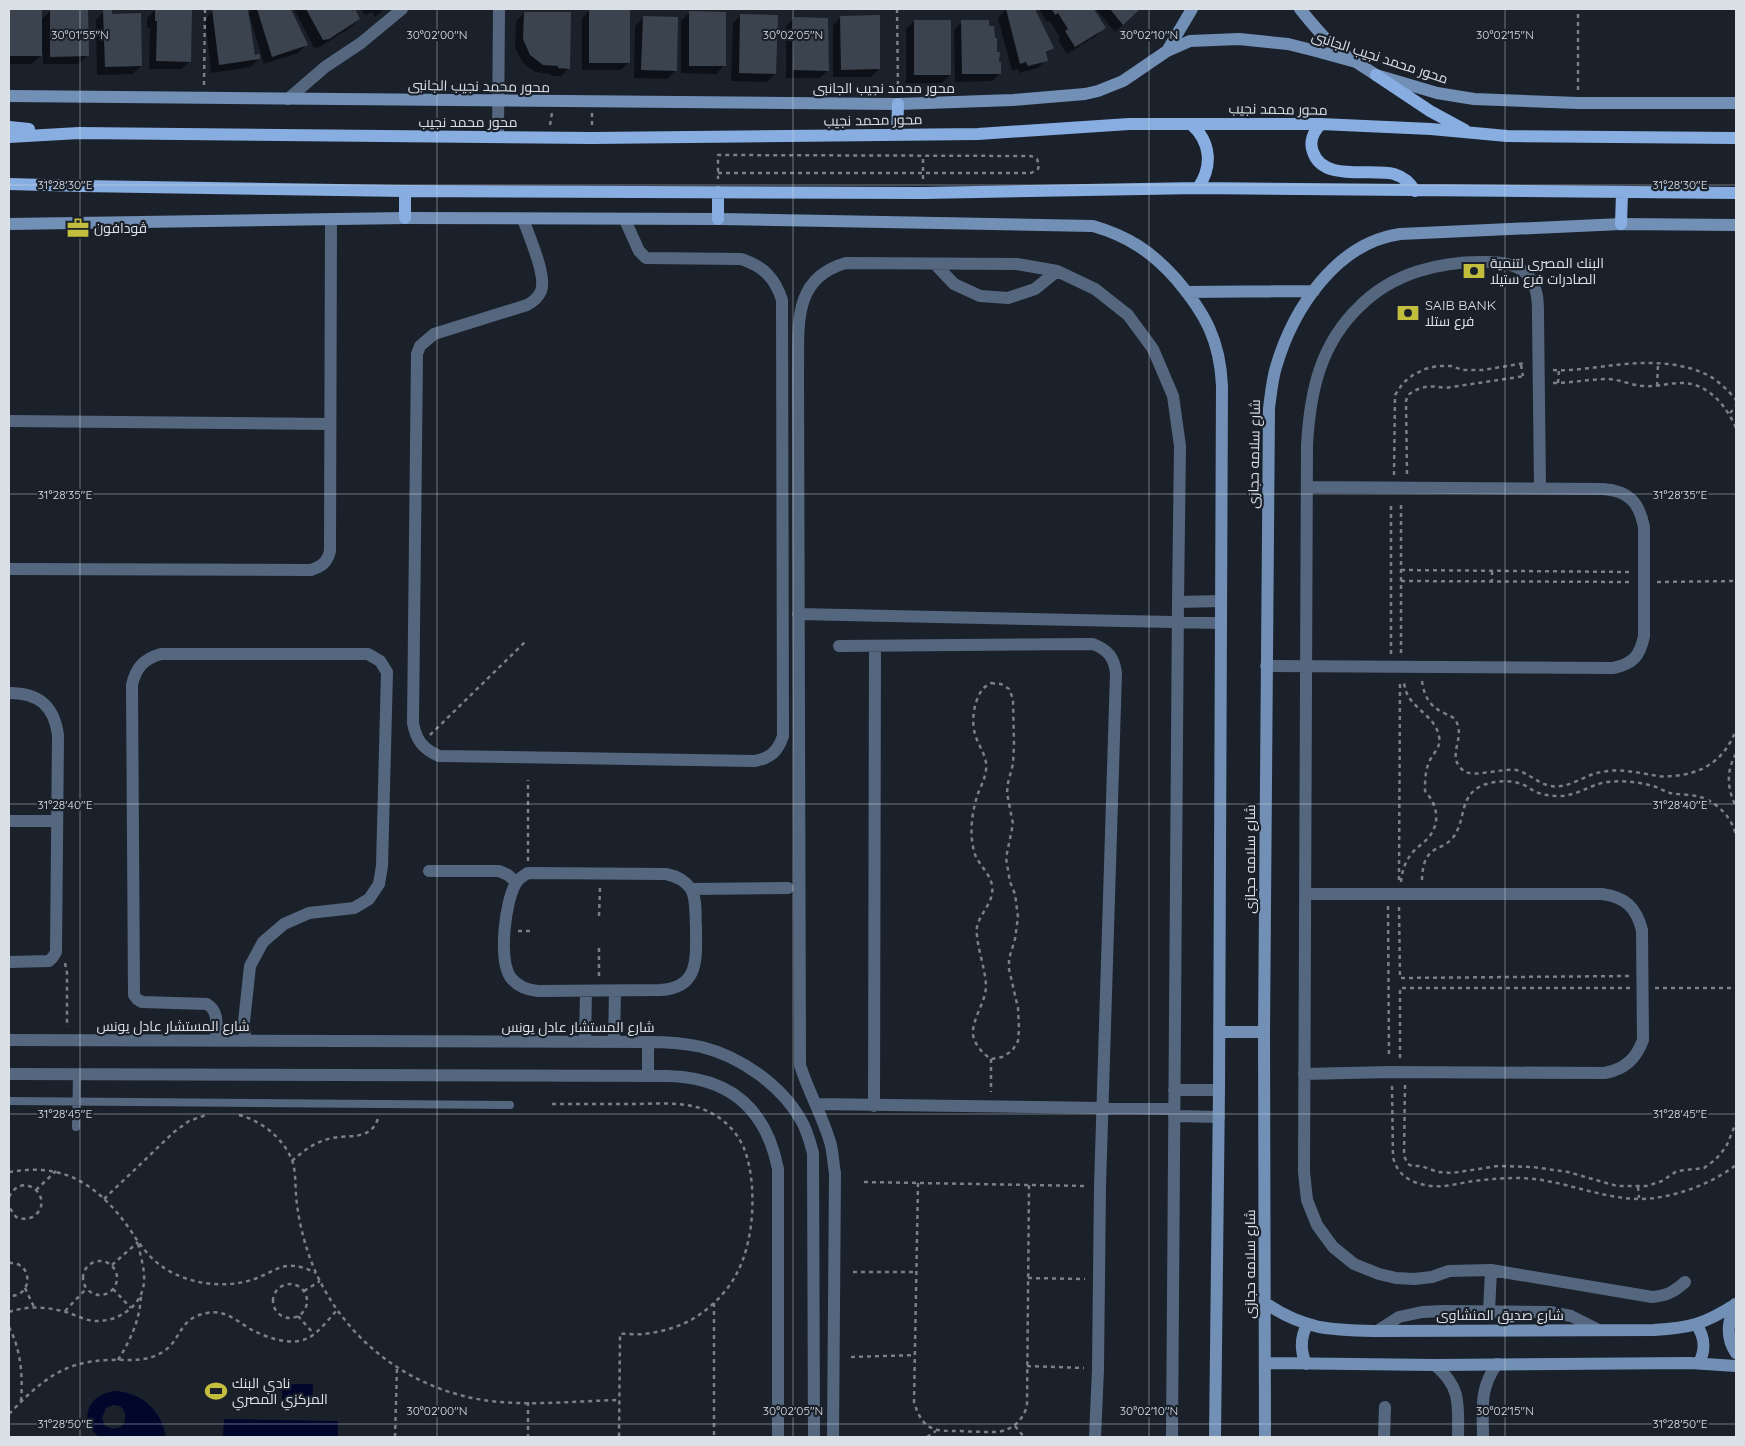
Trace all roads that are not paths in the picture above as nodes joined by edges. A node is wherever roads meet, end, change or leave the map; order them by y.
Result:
1 (402, 9) edge
2 (499, 9) edge
3 (1192, 9) edge
4 (1300, 9) edge
5 (1167, 51) junction
6 (1356, 62) junction
7 (1376, 74) junction
8 (9, 96) edge
9 (288, 99) junction
10 (499, 101) junction
11 (1736, 103) edge
12 (898, 104) junction
13 (1191, 124) junction
14 (1321, 124) junction
15 (9, 127) edge
16 (79, 133) junction
17 (1472, 133) junction
18 (897, 135) junction
19 (9, 137) edge
20 (498, 137) junction
21 (1736, 138) edge
22 (9, 184) edge
23 (81, 186) junction
24 (1198, 188) junction
25 (405, 191) junction
26 (1415, 191) junction
27 (9, 192) edge
28 (718, 192) junction
29 (1622, 193) junction
30 (1736, 193) edge
31 (405, 218) junction
32 (523, 219) junction
33 (718, 219) junction
34 (331, 220) junction
35 (625, 220) junction
36 (9, 224) edge
37 (1621, 224) junction
38 (1736, 225) edge
39 (935, 264) junction
40 (1057, 271) junction
41 (1314, 291) junction
42 (1186, 292) junction
43 (9, 421) edge
44 (330, 424) junction
45 (1307, 487) junction
46 (1540, 488) junction
47 (9, 569) edge
48 (1221, 601) junction
49 (1178, 602) junction
50 (798, 614) junction
51 (1178, 623) junction
52 (1221, 623) junction
53 (839, 646) dead end
54 (875, 646) junction
55 (1266, 666) junction
56 (1306, 666) junction
57 (9, 693) edge
58 (9, 821) edge
59 (57, 821) junction
60 (429, 870) dead end
61 (516, 882) junction
62 (788, 888) dead end
63 (691, 889) junction
64 (1305, 894) junction
65 (9, 962) edge
66 (592, 991) junction
67 (615, 991) junction
68 (1219, 1032) junction
69 (1264, 1032) junction
70 (9, 1040) edge
71 (216, 1041) junction
72 (245, 1041) junction
73 (585, 1042) junction
74 (614, 1042) junction
75 (648, 1042) junction
76 (9, 1074) edge
77 (77, 1074) junction
78 (1304, 1074) junction
79 (648, 1076) junction
80 (1174, 1090) junction
81 (1219, 1090) junction
82 (9, 1101) edge
83 (76, 1102) junction
84 (510, 1104) dead end
85 (816, 1104) junction
86 (874, 1106) junction
87 (1103, 1108) junction
88 (1174, 1112) junction
89 (1219, 1117) junction
90 (76, 1127) dead end
91 (1491, 1270) junction
92 (1685, 1282) dead end
93 (1265, 1303) junction
94 (1736, 1303) edge
95 (1490, 1312) junction
96 (1696, 1324) junction
97 (1307, 1325) junction
98 (1600, 1330) junction
99 (1377, 1331) junction
100 (1736, 1353) edge
101 (1266, 1364) junction
102 (1306, 1364) junction
103 (1498, 1364) junction
104 (1699, 1364) junction
105 (1435, 1365) junction
106 (1736, 1366) edge
107 (1385, 1407) dead end
108 (778, 1437) edge
109 (814, 1437) edge
110 (833, 1437) edge
111 (1095, 1437) edge
112 (1172, 1437) edge
113 (1215, 1437) edge
114 (1265, 1437) edge
115 (1384, 1437) edge
116 (1458, 1437) edge
117 (1483, 1437) edge

1 - 9 street
2 - 10 street
3 - 5 street
4 - 6 street
5 - 6 street, محور محمد نجيب الجانبى
5 - 12 street, محور محمد نجيب الجانبى
6 - 7 street, محور محمد نجيب الجانبى
7 - 11 street, محور محمد نجيب الجانبى
7 - 17 main road
8 - 9 street, محور محمد نجيب الجانبى
9 - 10 street, محور محمد نجيب الجانبى
10 - 12 street, محور محمد نجيب الجانبى
10 - 20 street
12 - 18 main road
13 - 14 main road, محور محمد نجيب
13 - 18 main road, محور محمد نجيب
13 - 24 main road
14 - 17 main road, محور محمد نجيب
14 - 26 main road
15 - 16 main road
16 - 19 main road, محور محمد نجيب
16 - 20 main road, محور محمد نجيب
17 - 21 main road, محور محمد نجيب
18 - 20 main road, محور محمد نجيب
22 - 23 main road
23 - 25 main road
23 - 27 main road
24 - 26 main road
24 - 28 main road
25 - 28 main road
25 - 31 main road
26 - 29 main road
28 - 33 main road
29 - 30 main road
29 - 37 main road
31 - 32 street
31 - 34 street
32 - 35 street
32 - 35 street
33 - 35 street
33 - 42 street
34 - 36 street
34 - 44 street
37 - 38 street
37 - 41 street
39 - 40 street
39 - 40 street
39 - 50 street
40 - 49 street
41 - 42 street
41 - 55 street, شارع سلامه حجازى
42 - 48 street
43 - 44 street
44 - 47 street
45 - 46 street
45 - 46 street
45 - 56 street
46 - 56 street
48 - 49 street
48 - 52 street
49 - 51 street
50 - 51 street
50 - 85 street
51 - 52 street
51 - 80 street
52 - 68 street
53 - 54 street
54 - 86 street
54 - 87 street
55 - 56 street
55 - 69 street, شارع سلامه حجازى
56 - 64 street
57 - 59 street
58 - 59 street
59 - 65 street
60 - 61 street
61 - 63 street
61 - 66 street
62 - 63 street
63 - 67 street
64 - 78 street
64 - 78 street
66 - 67 street
66 - 73 street
67 - 74 street
68 - 69 street
68 - 81 street
69 - 93 street, شارع سلامه حجازى
70 - 71 street, شارع المستشار عادل يونس
71 - 72 street, شارع المستشار عادل يونس
71 - 72 street
72 - 73 street, شارع المستشار عادل يونس
73 - 74 street, شارع المستشار عادل يونس
74 - 75 street, شارع المستشار عادل يونس
75 - 79 street
75 - 109 street, شارع المستشار عادل يونس
76 - 77 street
77 - 79 street
77 - 83 lane
78 - 91 street
79 - 108 street
80 - 81 street
80 - 88 street
81 - 89 street
82 - 83 lane
83 - 84 lane
83 - 90 lane
85 - 86 street
85 - 110 street
86 - 87 street
87 - 88 street
87 - 111 street
88 - 89 street
88 - 112 street
89 - 113 street
91 - 92 street
91 - 95 street
93 - 97 street, شارع صديق المنشاوى
93 - 101 street, شارع سلامه حجازى
94 - 96 street, شارع صديق المنشاوى
94 - 100 street
95 - 98 street
95 - 99 street
96 - 98 street, شارع صديق المنشاوى
96 - 104 street
97 - 99 street, شارع صديق المنشاوى
97 - 102 street
98 - 99 street, شارع صديق المنشاوى
101 - 102 street
101 - 114 street, شارع سلامه حجازى
102 - 105 street
103 - 104 street
103 - 105 street
103 - 117 street
104 - 106 street
105 - 116 street
107 - 115 street

